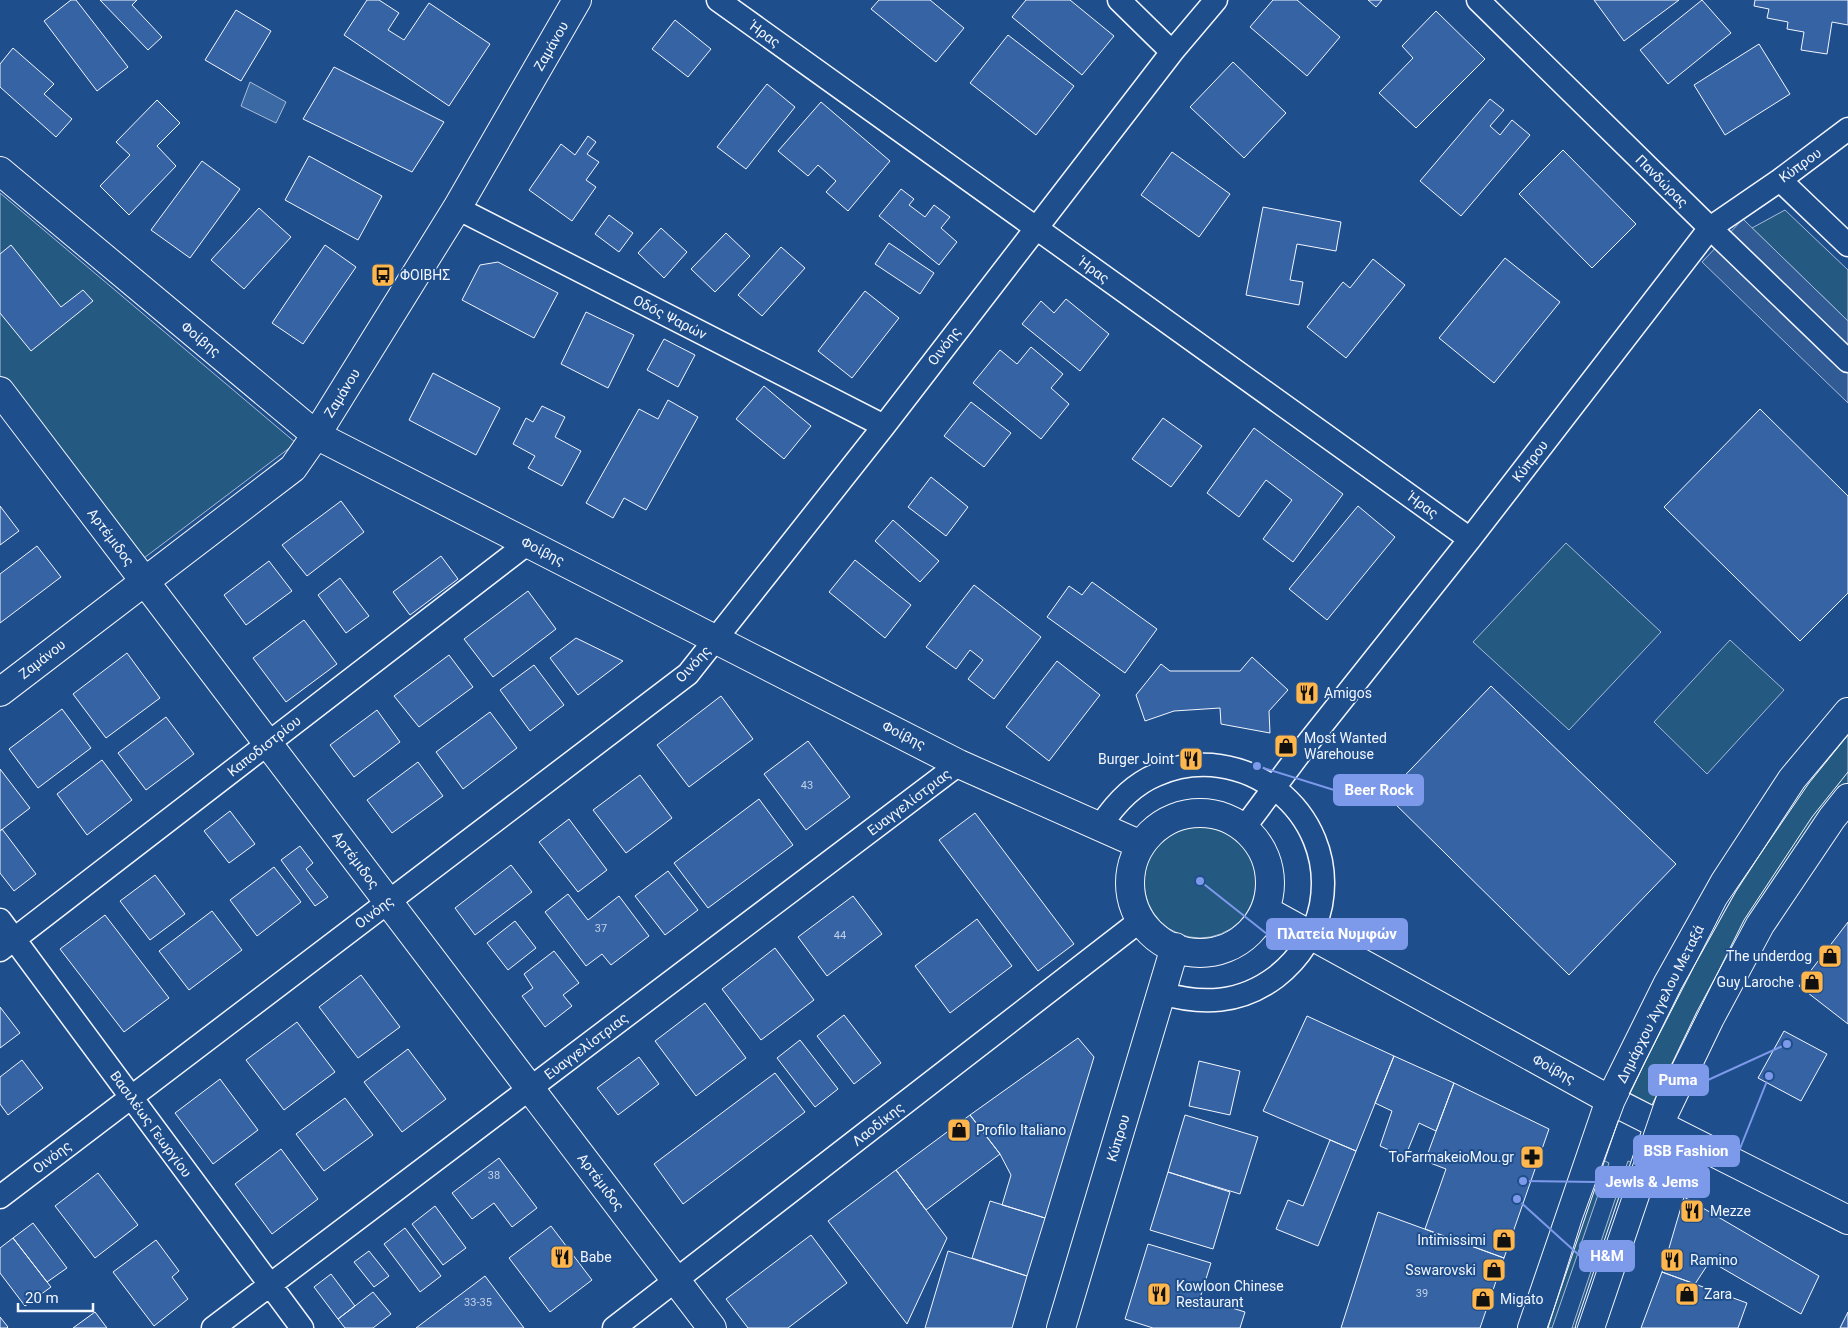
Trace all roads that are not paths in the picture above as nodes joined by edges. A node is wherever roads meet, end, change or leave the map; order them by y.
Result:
1 (577, 0) edge
2 (718, 0) edge
3 (1118, 0) edge
4 (1216, 0) edge
5 (1478, 0) edge
6 (1172, 52) junction
7 (1848, 129) edge
8 (0, 171) edge
9 (1780, 180) junction
10 (457, 208) junction
11 (1035, 228) junction
12 (1710, 228) junction
13 (1848, 245) edge
14 (1848, 361) edge
15 (0, 391) edge
16 (884, 426) junction
17 (316, 435) junction
18 (1470, 539) junction
19 (528, 543) junction
20 (144, 581) junction
21 (716, 639) junction
22 (0, 692) edge
23 (1848, 712) edge
24 (267, 743) junction
25 (959, 764) junction
26 (1275, 787) junction
27 (1848, 798) edge
28 (1101, 825) junction
29 (1244, 828) junction
30 (1141, 845) junction
31 (388, 902) junction
32 (1265, 910) junction
33 (0, 920) edge
34 (1141, 920) junction
35 (1311, 935) junction
36 (7, 944) edge
37 (1175, 947) junction
38 (1161, 993) junction
39 (530, 1089) junction
40 (131, 1097) junction
41 (1610, 1100) junction
42 (1659, 1124) junction
43 (0, 1197) edge
44 (1848, 1220) edge
45 (676, 1281) junction
46 (270, 1285) junction
47 (213, 1328) edge
48 (302, 1328) edge
49 (614, 1328) edge
50 (712, 1328) edge
51 (1061, 1328) edge
52 (1532, 1328) edge
53 (1590, 1328) edge

1 - 10 street, Ζαμάνου
2 - 11 street, Ήρας
3 - 6 street
4 - 6 street, Οινόης
5 - 12 street, Πανδώρας
6 - 11 street, Οινόης
7 - 9 street, Κύπρου
8 - 17 street, Φοίβης
9 - 12 street, Κύπρου
9 - 13 street
10 - 16 street, Οδóς Ψαρών
10 - 17 street, Ζαμάνου
11 - 16 street, Οινόης
11 - 18 street, Ήρας
12 - 14 street, Πανδώρας
12 - 18 street, Κύπρου
15 - 20 street, Αρτέμιδος
16 - 21 street, Οινόης
17 - 19 street, Φοίβης
17 - 20 street, Ζαμάνου
18 - 26 street, Κύπρου
19 - 21 street, Φοίβης
19 - 24 street, Καποδιστρίου
20 - 22 street, Ζαμάνου
20 - 24 street, Αρτέμιδος
21 - 25 street, Φοίβης
21 - 31 street, Οινόης
23 - 41 street, Δημάρχου Άγγελου Μεταξά
24 - 31 street, Αρτέμιδος
24 - 36 street, Καποδιστρίου
25 - 28 street, Φοίβης
25 - 39 street, Ευαγγελίστριας
26 - 28 street
26 - 29 street, Κύπρου
26 - 35 street
27 - 42 street
28 - 30 street, Φοίβης
29 - 30 street
29 - 32 street
30 - 34 street
31 - 39 street, Αρτέμιδος
31 - 40 street, Οινόης
32 - 35 street, Φοίβης
32 - 37 street
33 - 36 street, Βασιλέως Γεωργίου
34 - 37 street
34 - 45 street, Λαοδίκης
35 - 38 street
35 - 41 street, Φοίβης
36 - 40 street, Βασιλέως Γεωργίου
37 - 38 street, Κύπρου
38 - 51 street, Κύπρου
39 - 45 street, Αρτέμιδος
39 - 46 street, Ευαγγελίστριας
40 - 43 street, Οινόης
40 - 46 street, Βασιλέως Γεωργίου
41 - 42 street, Φοίβης
41 - 52 street, Δημάρχου Άγγελου Μεταξά
42 - 44 street, Φοίβης
42 - 53 street
45 - 49 street, Λαοδίκης
45 - 50 street, Αρτέμιδος
46 - 47 street, Ευαγγελίστριας
46 - 48 street, Βασιλέως Γεωργίου

